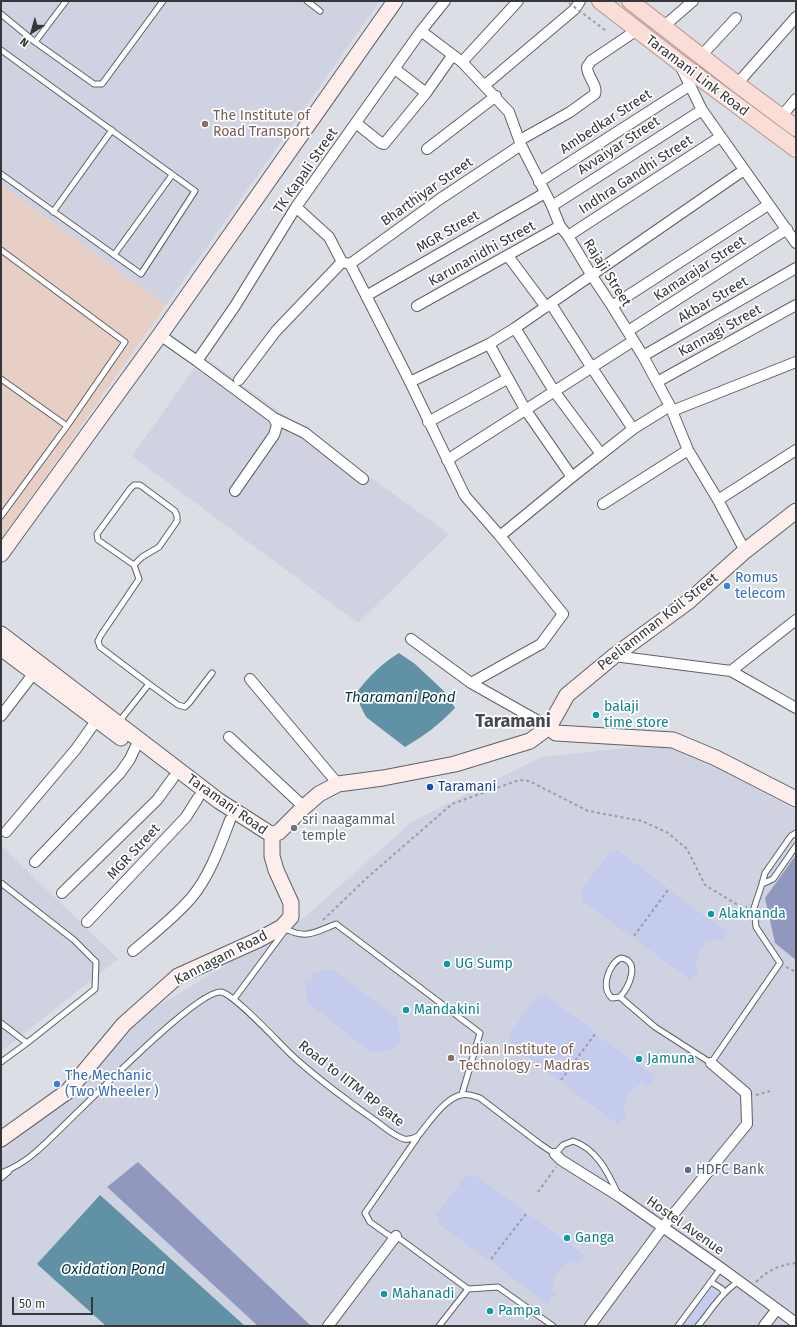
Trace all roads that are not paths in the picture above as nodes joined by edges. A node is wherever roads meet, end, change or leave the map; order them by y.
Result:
1 (66, 1) edge
2 (163, 1) edge
3 (307, 1) edge
4 (395, 1) edge
5 (445, 1) edge
6 (518, 1) edge
7 (580, 1) edge
8 (600, 1) edge
9 (630, 1) edge
10 (693, 1) edge
11 (320, 12) dead end
12 (1, 14) edge
13 (796, 17) edge
14 (736, 18) dead end
15 (663, 27) junction
16 (637, 30) junction
17 (421, 31) junction
18 (35, 42) junction
19 (1, 50) edge
20 (452, 56) junction
21 (701, 56) junction
22 (462, 62) junction
23 (680, 63) junction
24 (394, 69) junction
25 (736, 84) junction
26 (485, 85) junction
27 (689, 86) junction
28 (426, 93) junction
29 (496, 96) junction
30 (796, 98) edge
31 (702, 110) junction
32 (781, 117) junction
33 (356, 123) junction
34 (796, 128) edge
35 (112, 130) junction
36 (720, 137) junction
37 (521, 143) junction
38 (427, 149) dead end
39 (796, 149) edge
40 (744, 170) junction
41 (1, 174) edge
42 (172, 175) junction
43 (539, 182) junction
44 (545, 193) junction
45 (768, 205) junction
46 (552, 206) junction
47 (296, 207) junction
48 (53, 212) junction
49 (560, 226) junction
50 (787, 229) junction
51 (568, 236) junction
52 (796, 244) edge
53 (1, 250) edge
54 (114, 255) junction
55 (508, 256) junction
56 (346, 263) junction
57 (796, 268) edge
58 (592, 276) junction
59 (366, 296) junction
60 (796, 305) edge
61 (417, 306) dead end
62 (549, 306) junction
63 (612, 306) junction
64 (515, 328) junction
65 (628, 331) junction
66 (160, 335) junction
67 (633, 341) junction
68 (489, 344) junction
69 (643, 356) junction
70 (197, 361) junction
71 (796, 362) edge
72 (592, 368) junction
73 (1, 379) edge
74 (508, 379) junction
75 (239, 380) dead end
76 (410, 382) junction
77 (658, 382) junction
78 (554, 390) junction
79 (525, 409) junction
80 (671, 409) junction
81 (274, 418) junction
82 (428, 422) junction
83 (67, 426) junction
84 (633, 429) junction
85 (688, 450) junction
86 (796, 450) edge
87 (601, 454) junction
88 (447, 460) junction
89 (572, 476) junction
90 (363, 479) dead end
91 (235, 490) dead end
92 (718, 500) junction
93 (603, 504) dead end
94 (1, 516) edge
95 (794, 516) edge
96 (500, 536) junction
97 (745, 551) junction
98 (1, 554) edge
99 (134, 564) junction
100 (795, 622) edge
101 (1, 634) edge
102 (411, 639) dead end
103 (1, 648) edge
104 (614, 656) junction
105 (732, 671) junction
106 (34, 673) junction
107 (212, 673) dead end
108 (250, 678) dead end
109 (471, 683) junction
110 (149, 684) junction
111 (796, 708) edge
112 (1, 716) edge
113 (96, 721) junction
114 (117, 724) junction
115 (550, 728) junction
116 (229, 737) dead end
117 (135, 748) junction
118 (174, 778) junction
119 (338, 784) junction
120 (198, 798) junction
121 (796, 799) edge
122 (304, 807) junction
123 (230, 820) junction
124 (6, 832) dead end
125 (796, 833) edge
126 (272, 835) junction
127 (796, 846) edge
128 (35, 862) dead end
129 (1, 883) edge
130 (762, 884) junction
131 (62, 893) dead end
132 (87, 922) dead end
133 (284, 928) junction
134 (133, 951) dead end
135 (620, 997) junction
136 (234, 999) junction
137 (1, 1022) edge
138 (27, 1043) junction
139 (1, 1062) edge
140 (711, 1063) junction
141 (462, 1094) junction
142 (418, 1136) junction
143 (1, 1139) edge
144 (558, 1157) junction
145 (13, 1168) junction
146 (1, 1173) edge
147 (1, 1178) edge
148 (620, 1197) junction
149 (663, 1227) junction
150 (395, 1238) junction
151 (721, 1268) junction
152 (711, 1282) junction
153 (739, 1282) junction
154 (468, 1289) junction
155 (724, 1293) junction
156 (778, 1309) junction
157 (796, 1323) edge
158 (328, 1326) edge
159 (439, 1326) edge
160 (553, 1326) edge
161 (590, 1326) edge
162 (678, 1326) edge
163 (698, 1326) edge
164 (764, 1326) edge

1 - 18 lane
2 - 18 lane
3 - 11 lane
4 - 66 street
5 - 17 street, TK Kapali Street
6 - 22 street
7 - 26 street
8 - 16 main road, Taramani Link Road
9 - 15 main road, Taramani Link Road
10 - 15 street
12 - 18 lane
13 - 25 street
14 - 21 street
15 - 21 main road, Taramani Link Road
16 - 23 main road, Taramani Link Road
16 - 37 street, Bharthiyar Street
17 - 20 street, Rajaji Street
17 - 24 street, TK Kapali Street
19 - 35 lane
20 - 22 street, Rajaji Street
20 - 28 street
21 - 25 main road, Taramani Link Road
22 - 26 street, Rajaji Street
23 - 27 street
23 - 39 main road, Taramani Link Road
24 - 28 street
24 - 33 street, TK Kapali Street
25 - 32 main road, Taramani Link Road
26 - 29 street, Rajaji Street
27 - 31 street
27 - 43 street, Ambedkar Street
28 - 33 street
29 - 37 street, Rajaji Street
29 - 38 street
30 - 32 street
31 - 36 street
31 - 46 street, Avvaiyar Street
32 - 34 main road, Taramani Link Road
33 - 47 street, TK Kapali Street
35 - 42 lane
35 - 48 lane
36 - 40 street
36 - 51 street, Indhra Gandhi Street
37 - 43 street, Rajaji Street
37 - 56 street, Bharthiyar Street
40 - 45 street
40 - 58 street
41 - 48 lane
42 - 54 lane
42 - 54 lane
43 - 44 street, Rajaji Street
44 - 46 street, Rajaji Street
44 - 59 street, MGR Street
45 - 50 street
45 - 63 street
46 - 49 street, Rajaji Street
47 - 56 street
47 - 70 street, TK Kapali Street
48 - 54 lane
49 - 51 street, Rajaji Street
49 - 55 street, Karunanidhi Street
50 - 52 street
50 - 65 street, Kamarajar Street
51 - 58 street, Rajaji Street
53 - 83 lane
55 - 61 street, Karunanidhi Street
55 - 62 street
56 - 59 street
56 - 75 street, Bharthiyar Street
57 - 69 street, Akbar Street
58 - 62 street
58 - 63 street, Rajaji Street
59 - 76 street
60 - 77 street, Kannagi Street
62 - 64 street
62 - 72 street
63 - 65 street, Rajaji Street
64 - 68 street
64 - 78 street
65 - 67 street, Rajaji Street
66 - 70 street
66 - 98 street
67 - 69 street, Rajaji Street
67 - 72 street
68 - 74 street
68 - 76 street
69 - 77 street, Rajaji Street
70 - 81 street
71 - 80 street
72 - 78 street
72 - 84 street
73 - 83 lane
74 - 79 street
74 - 82 street
76 - 82 street
77 - 80 street, Rajaji Street
78 - 79 street
78 - 87 street
79 - 88 street
79 - 89 street
80 - 84 street
80 - 85 street, Rajaji Street
81 - 90 street
81 - 91 street
82 - 88 street
83 - 94 lane
84 - 87 street
85 - 92 street, Rajaji Street
85 - 93 street
86 - 92 street
87 - 89 street
88 - 96 street
89 - 96 street
92 - 97 street, Rajaji Street
95 - 97 street, Peeliamman Koil Street
96 - 109 street
97 - 104 street, Peeliamman Koil Street
99 - 99 lane
99 - 110 lane
100 - 105 street
101 - 114 street, Taramani Road
102 - 109 street
103 - 106 street, Taramani Road
104 - 105 street
104 - 115 street, Peeliamman Koil Street
105 - 111 street
106 - 112 street
106 - 113 street, Taramani Road
107 - 110 lane
108 - 119 street
109 - 115 street
110 - 114 lane
113 - 117 street, Taramani Road
113 - 124 street
114 - 126 street, Taramani Road
115 - 119 street, Peeliamman Koil Street
115 - 121 street
116 - 122 street
117 - 118 street, Taramani Road
117 - 128 street
118 - 120 street, Taramani Road
118 - 131 street
119 - 122 street, Peeliamman Koil Street
120 - 123 street, Taramani Road
120 - 132 street, MGR Street
122 - 126 street, Peeliamman Koil Street
123 - 126 street, Taramani Road
123 - 134 street
125 - 130 lane
126 - 133 street, Kannagam Road
127 - 130 lane
129 - 138 lane
130 - 140 lane
133 - 136 lane
133 - 141 lane
133 - 143 street, Kannagam Road
135 - 135 lane
135 - 140 lane
136 - 142 lane, Road to IITM RP gate
136 - 145 lane
137 - 138 lane
138 - 139 lane
140 - 149 street
141 - 142 lane, Road to IITM RP gate
141 - 144 lane
142 - 150 lane
144 - 148 street, Hostel Avenue
144 - 148 lane
145 - 146 lane
145 - 147 lane
148 - 149 street, Hostel Avenue
149 - 151 street, Hostel Avenue
149 - 161 street
150 - 154 lane
150 - 158 street
151 - 152 lane
151 - 153 street, Hostel Avenue
152 - 155 lane
152 - 162 lane
153 - 155 lane
153 - 156 street, Hostel Avenue
154 - 159 lane
154 - 160 lane
155 - 163 lane
156 - 157 street, Hostel Avenue
156 - 164 street

